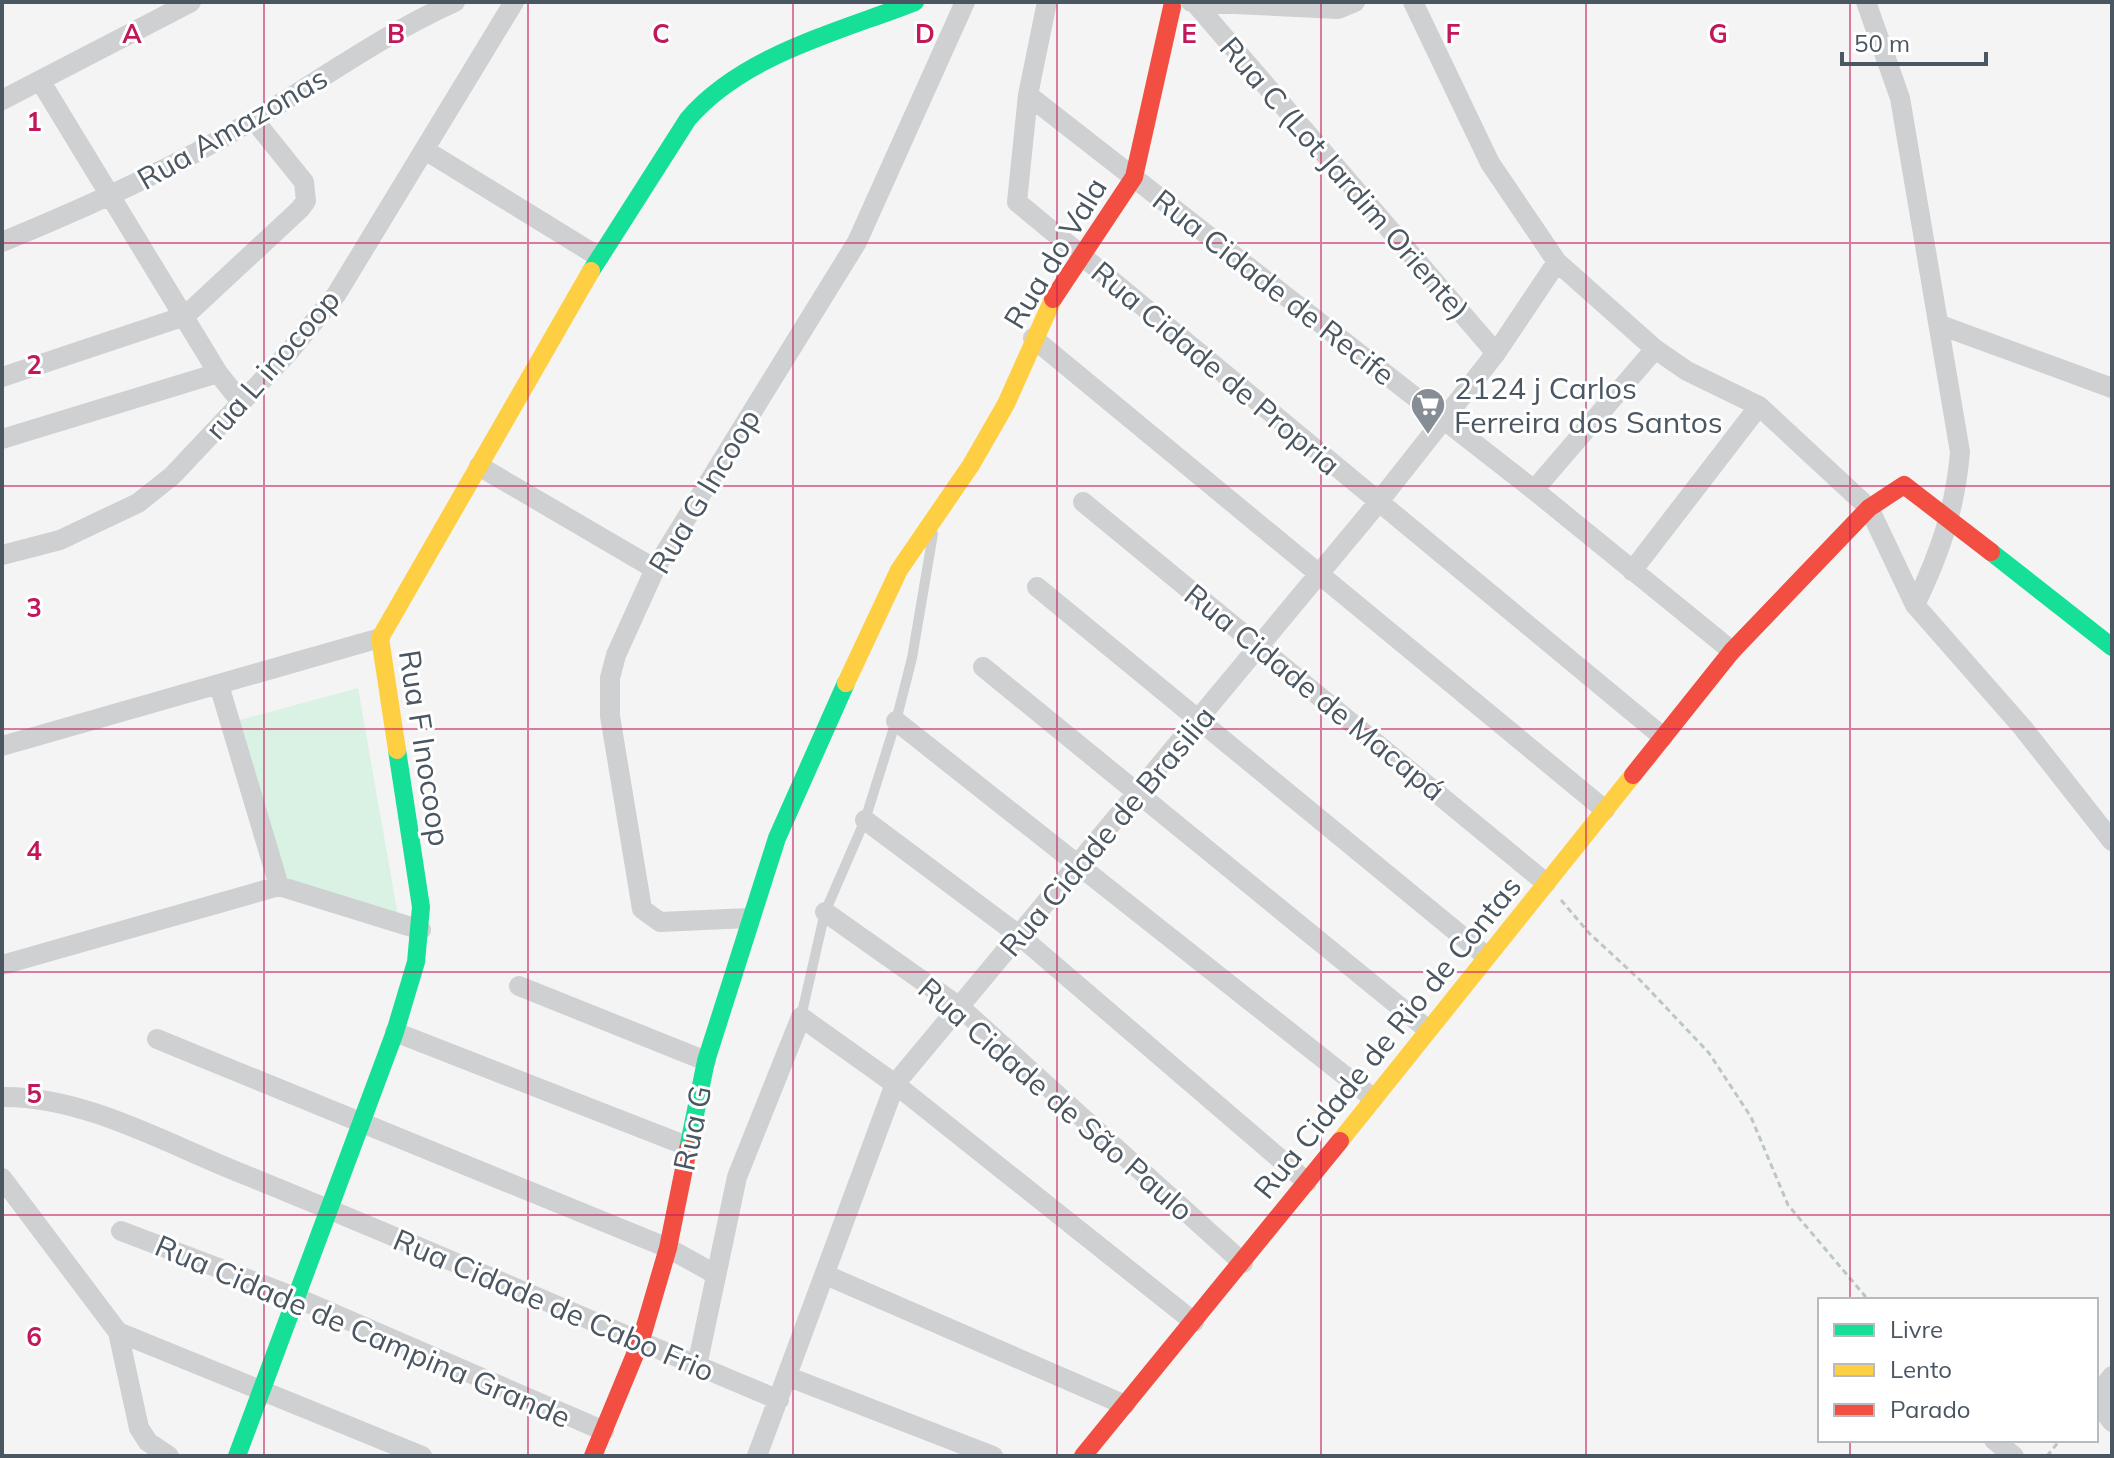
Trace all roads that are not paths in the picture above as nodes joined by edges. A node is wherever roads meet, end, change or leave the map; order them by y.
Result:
1 (191, 2) edge
2 (455, 2) edge
3 (915, 2) edge
4 (965, 2) edge
5 (1047, 2) edge
6 (1355, 2) edge
7 (1413, 2) edge
8 (1866, 2) edge
9 (509, 4) edge
10 (1185, 4) edge
11 (41, 82) junction
12 (1028, 95) junction
13 (2, 100) edge
14 (254, 120) junction
15 (425, 150) junction
16 (1134, 177) junction
17 (114, 197) junction
18 (2, 242) edge
19 (1083, 256) junction
20 (599, 257) junction
21 (1557, 262) junction
22 (185, 316) junction
23 (1940, 325) junction
24 (1033, 338) junction
25 (1655, 349) junction
26 (1496, 353) junction
27 (218, 373) junction
28 (2, 377) edge
29 (2112, 388) edge
30 (241, 402) junction
31 (1759, 406) junction
32 (1443, 421) junction
33 (2, 439) edge
34 (479, 466) junction
35 (1534, 490) junction
36 (1083, 502) dead end
37 (1377, 504) junction
38 (1869, 508) junction
39 (935, 520) junction
40 (1950, 521) junction
41 (2, 555) edge
42 (655, 569) junction
43 (1632, 571) junction
44 (1318, 577) junction
45 (1037, 587) dead end
46 (1915, 605) junction
47 (380, 638) junction
48 (1259, 644) junction
49 (2112, 647) edge
50 (1732, 651) junction
51 (983, 667) dead end
52 (219, 685) junction
53 (896, 721) junction
54 (1198, 722) junction
55 (1663, 737) junction
56 (2, 746) edge
57 (1137, 793) junction
58 (1605, 810) junction
59 (865, 820) junction
60 (2112, 841) edge
61 (1080, 866) junction
62 (1546, 883) junction
63 (279, 886) junction
64 (825, 912) junction
65 (749, 918) junction
66 (421, 930) junction
67 (1020, 936) junction
68 (1486, 956) junction
69 (2, 965) edge
70 (519, 986) dead end
71 (961, 1008) junction
72 (801, 1017) junction
73 (1427, 1029) junction
74 (395, 1032) junction
75 (157, 1039) dead end
76 (706, 1061) junction
77 (895, 1084) junction
78 (2, 1097) edge
79 (1373, 1098) junction
80 (361, 1124) junction
81 (687, 1146) junction
82 (2, 1178) edge
83 (1307, 1182) junction
84 (330, 1209) junction
85 (121, 1231) dead end
86 (668, 1248) junction
87 (1243, 1263) junction
88 (715, 1274) junction
89 (826, 1275) junction
90 (295, 1297) junction
91 (1194, 1322) junction
92 (118, 1332) junction
93 (641, 1340) junction
94 (697, 1366) junction
95 (2112, 1376) edge
96 (789, 1377) junction
97 (260, 1389) junction
98 (779, 1400) junction
99 (1125, 1405) junction
100 (2112, 1422) edge
101 (604, 1431) junction
102 (1996, 1442) edge
103 (169, 1456) edge
104 (237, 1456) edge
105 (422, 1456) edge
106 (593, 1456) edge
107 (757, 1456) edge
108 (993, 1456) edge
109 (1083, 1456) edge
110 (2014, 1456) edge

1 - 11 street
2 - 14 street, Rua Amazonas
3 - 20 street, Rua F Inocoop
4 - 42 street, Rua G Incoop
5 - 12 street
6 - 10 street
7 - 21 street
8 - 23 street
9 - 15 street, rua L inocoop
10 - 16 street
10 - 26 street, Rua C (Lot Jardim Oriente)
11 - 13 street
11 - 17 street
12 - 16 street, Rua Cidade de Recife
12 - 19 street, Rua Cidade de Propria
14 - 17 street, Rua Amazonas
14 - 22 street
15 - 20 street
15 - 30 street, rua L inocoop
16 - 19 street, Rua do Vala
16 - 32 street, Rua Cidade de Recife
17 - 18 street, Rua Amazonas
17 - 22 street
19 - 24 street, Rua do Vala
19 - 37 street, Rua Cidade de Propria
20 - 34 street, Rua F Inocoop
21 - 25 street
21 - 26 street, Rua Cidade de Brasilia
22 - 27 street
22 - 28 street
23 - 29 street
23 - 40 street
24 - 39 street, Rua do Vala
24 - 44 street
25 - 31 street
25 - 35 street
26 - 32 street, Rua Cidade de Brasilia
27 - 30 street
27 - 33 street
30 - 41 street, rua L inocoop
31 - 38 street
31 - 43 street
32 - 35 street, Rua Cidade de Recife
32 - 37 street, Rua Cidade de Brasilia
34 - 42 street
34 - 47 street, Rua F Inocoop
35 - 43 street, Rua Cidade de Recife
36 - 48 street, Rua Cidade de Macapá
37 - 44 street, Rua Cidade de Brasilia
37 - 55 street, Rua Cidade de Propria
38 - 40 street, Rua Cidade de Rio de Contas
38 - 46 street
38 - 50 street, Rua Cidade de Rio de Contas
39 - 53 lane
39 - 65 street, Rua G
40 - 46 street
40 - 49 street
42 - 65 street, Rua G Incoop
43 - 50 street, Rua Cidade de Recife
44 - 48 street, Rua Cidade de Brasilia
44 - 58 street
45 - 54 street
46 - 60 street
47 - 52 street
47 - 66 street, Rua F Inocoop
48 - 54 street, Rua Cidade de Brasilia
48 - 62 street, Rua Cidade de Macapá
50 - 55 street, Rua Cidade de Rio de Contas
51 - 57 street
52 - 56 street
52 - 63 street
53 - 59 lane
53 - 61 street
54 - 57 street, Rua Cidade de Brasilia
54 - 68 street
55 - 58 street, Rua Cidade de Rio de Contas
57 - 61 street, Rua Cidade de Brasilia
57 - 73 street
58 - 62 street, Rua Cidade de Rio de Contas
59 - 64 lane
59 - 67 street
61 - 67 street, Rua Cidade de Brasilia
61 - 79 street
62 - 68 street, Rua Cidade de Rio de Contas
63 - 66 street
63 - 69 street
64 - 71 street, Rua Cidade de São Paulo
64 - 72 lane
65 - 76 street, Rua G
66 - 74 street, Rua F Inocoop
67 - 71 street, Rua Cidade de Brasilia
67 - 83 street
68 - 73 street, Rua Cidade de Rio de Contas
70 - 76 street
71 - 77 street, Rua Cidade de Brasilia
71 - 87 street, Rua Cidade de São Paulo
72 - 77 street
72 - 88 street, Rua G
73 - 79 street, Rua Cidade de Rio de Contas
74 - 80 street, Rua F Inocoop
74 - 81 street
75 - 80 street
76 - 81 street, Rua G
77 - 89 street, Rua Cidade de Brasilia
77 - 91 street
78 - 84 street, Rua Cidade de Cabo Frio
79 - 83 street, Rua Cidade de Rio de Contas
80 - 84 street, Rua F Inocoop
80 - 86 street
81 - 86 street, Rua G
82 - 92 street
83 - 87 street, Rua Cidade de Rio de Contas
84 - 90 street, Rua F Inocoop
84 - 93 street, Rua Cidade de Cabo Frio
85 - 90 street, Rua Cidade de Campina Grande
86 - 88 street
86 - 93 street, Rua G
87 - 91 street, Rua Cidade de Rio de Contas
88 - 94 street, Rua G
89 - 96 street, Rua Cidade de Brasilia
89 - 99 street
90 - 97 street, Rua F Inocoop
90 - 101 street, Rua Cidade de Campina Grande
91 - 99 street, Rua Cidade de Rio de Contas
92 - 97 street
92 - 103 street
93 - 94 street, Rua Cidade de Cabo Frio
93 - 101 street, Rua G
94 - 98 street, Rua Cidade de Cabo Frio
95 - 100 street
96 - 98 street, Rua Cidade de Brasilia
96 - 108 street
97 - 104 street, Rua F Inocoop
97 - 105 street
98 - 107 street, Rua Cidade de Brasilia
99 - 109 street, Rua Cidade de Rio de Contas
101 - 106 street, Rua G
102 - 110 street

